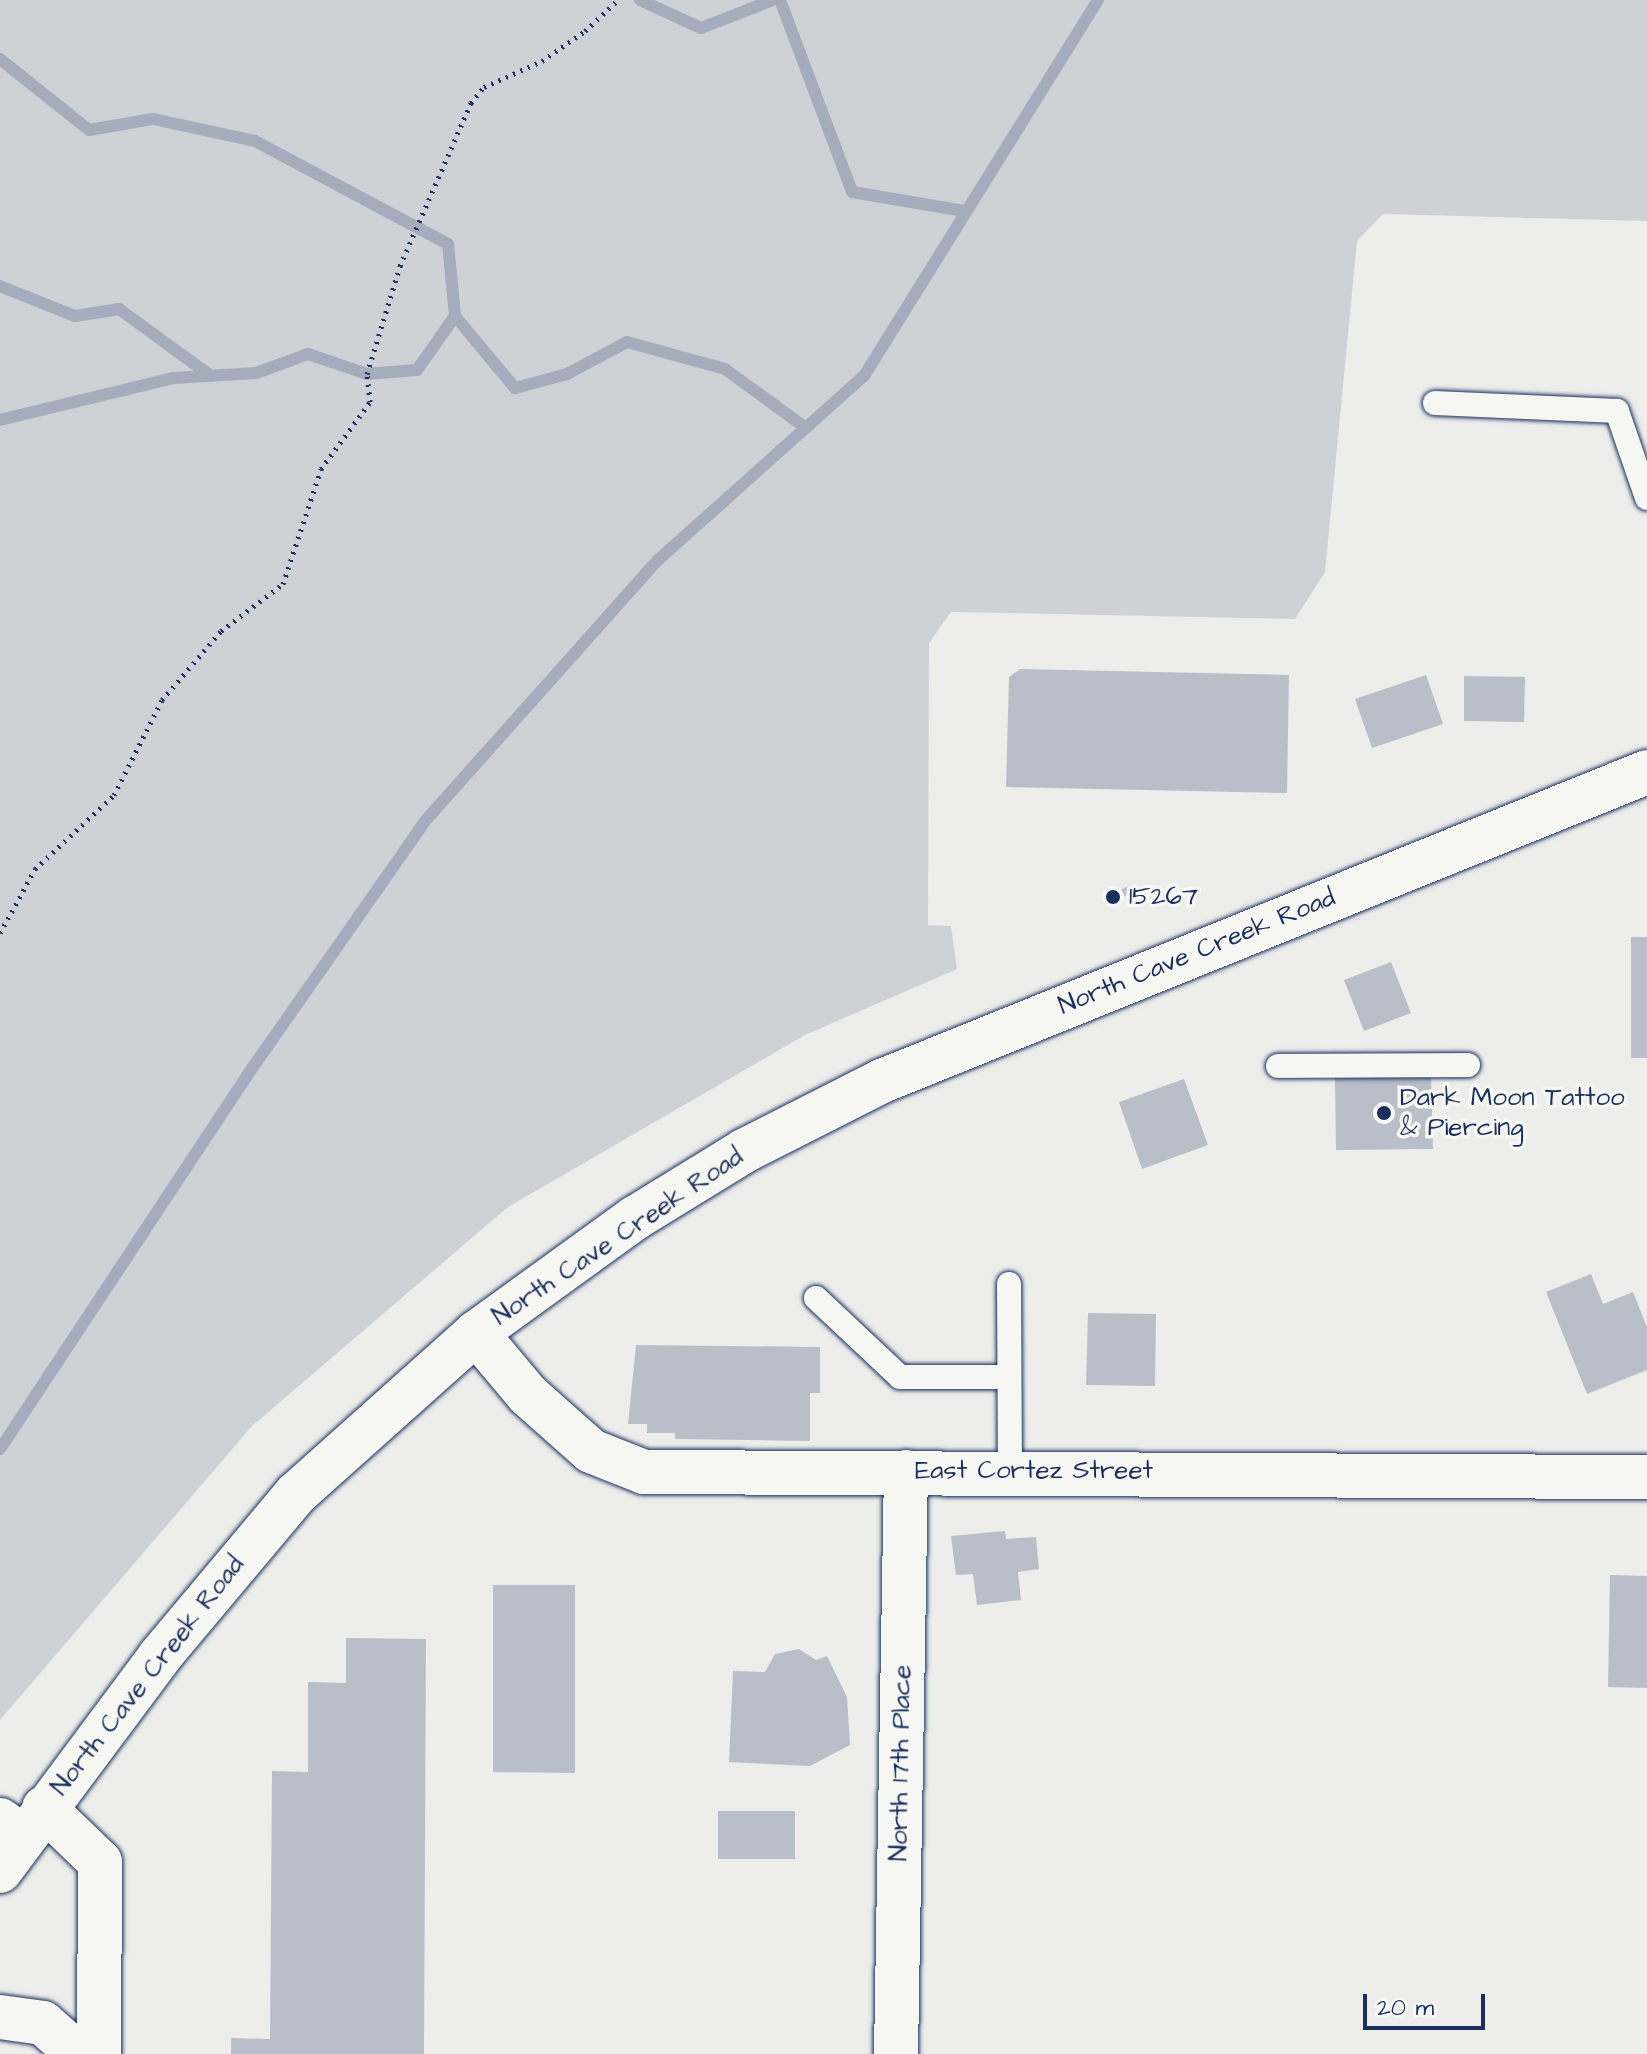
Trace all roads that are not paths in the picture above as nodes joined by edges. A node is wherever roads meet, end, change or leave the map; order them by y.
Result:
1 (1435, 403) dead end
2 (1647, 498) edge
3 (1647, 772) edge
4 (1468, 1065) dead end
5 (1278, 1066) dead end
6 (1009, 1284) dead end
7 (816, 1298) dead end
8 (476, 1333) junction
9 (1009, 1377) junction
10 (906, 1472) junction
11 (1010, 1472) junction
12 (1647, 1477) edge
13 (16, 1834) edge
14 (0, 2017) edge
15 (78, 2054) edge
16 (99, 2054) edge
17 (896, 2054) edge

1 - 2 lane
3 - 8 street, North Cave Creek Road
4 - 5 lane
6 - 9 lane
7 - 9 lane
8 - 10 street, East Cortez Street
8 - 13 street, North Cave Creek Road
9 - 11 lane
10 - 11 street, East Cortez Street
10 - 17 street, North 17th Place
11 - 12 street, East Cortez Street
13 - 16 street
14 - 15 street

